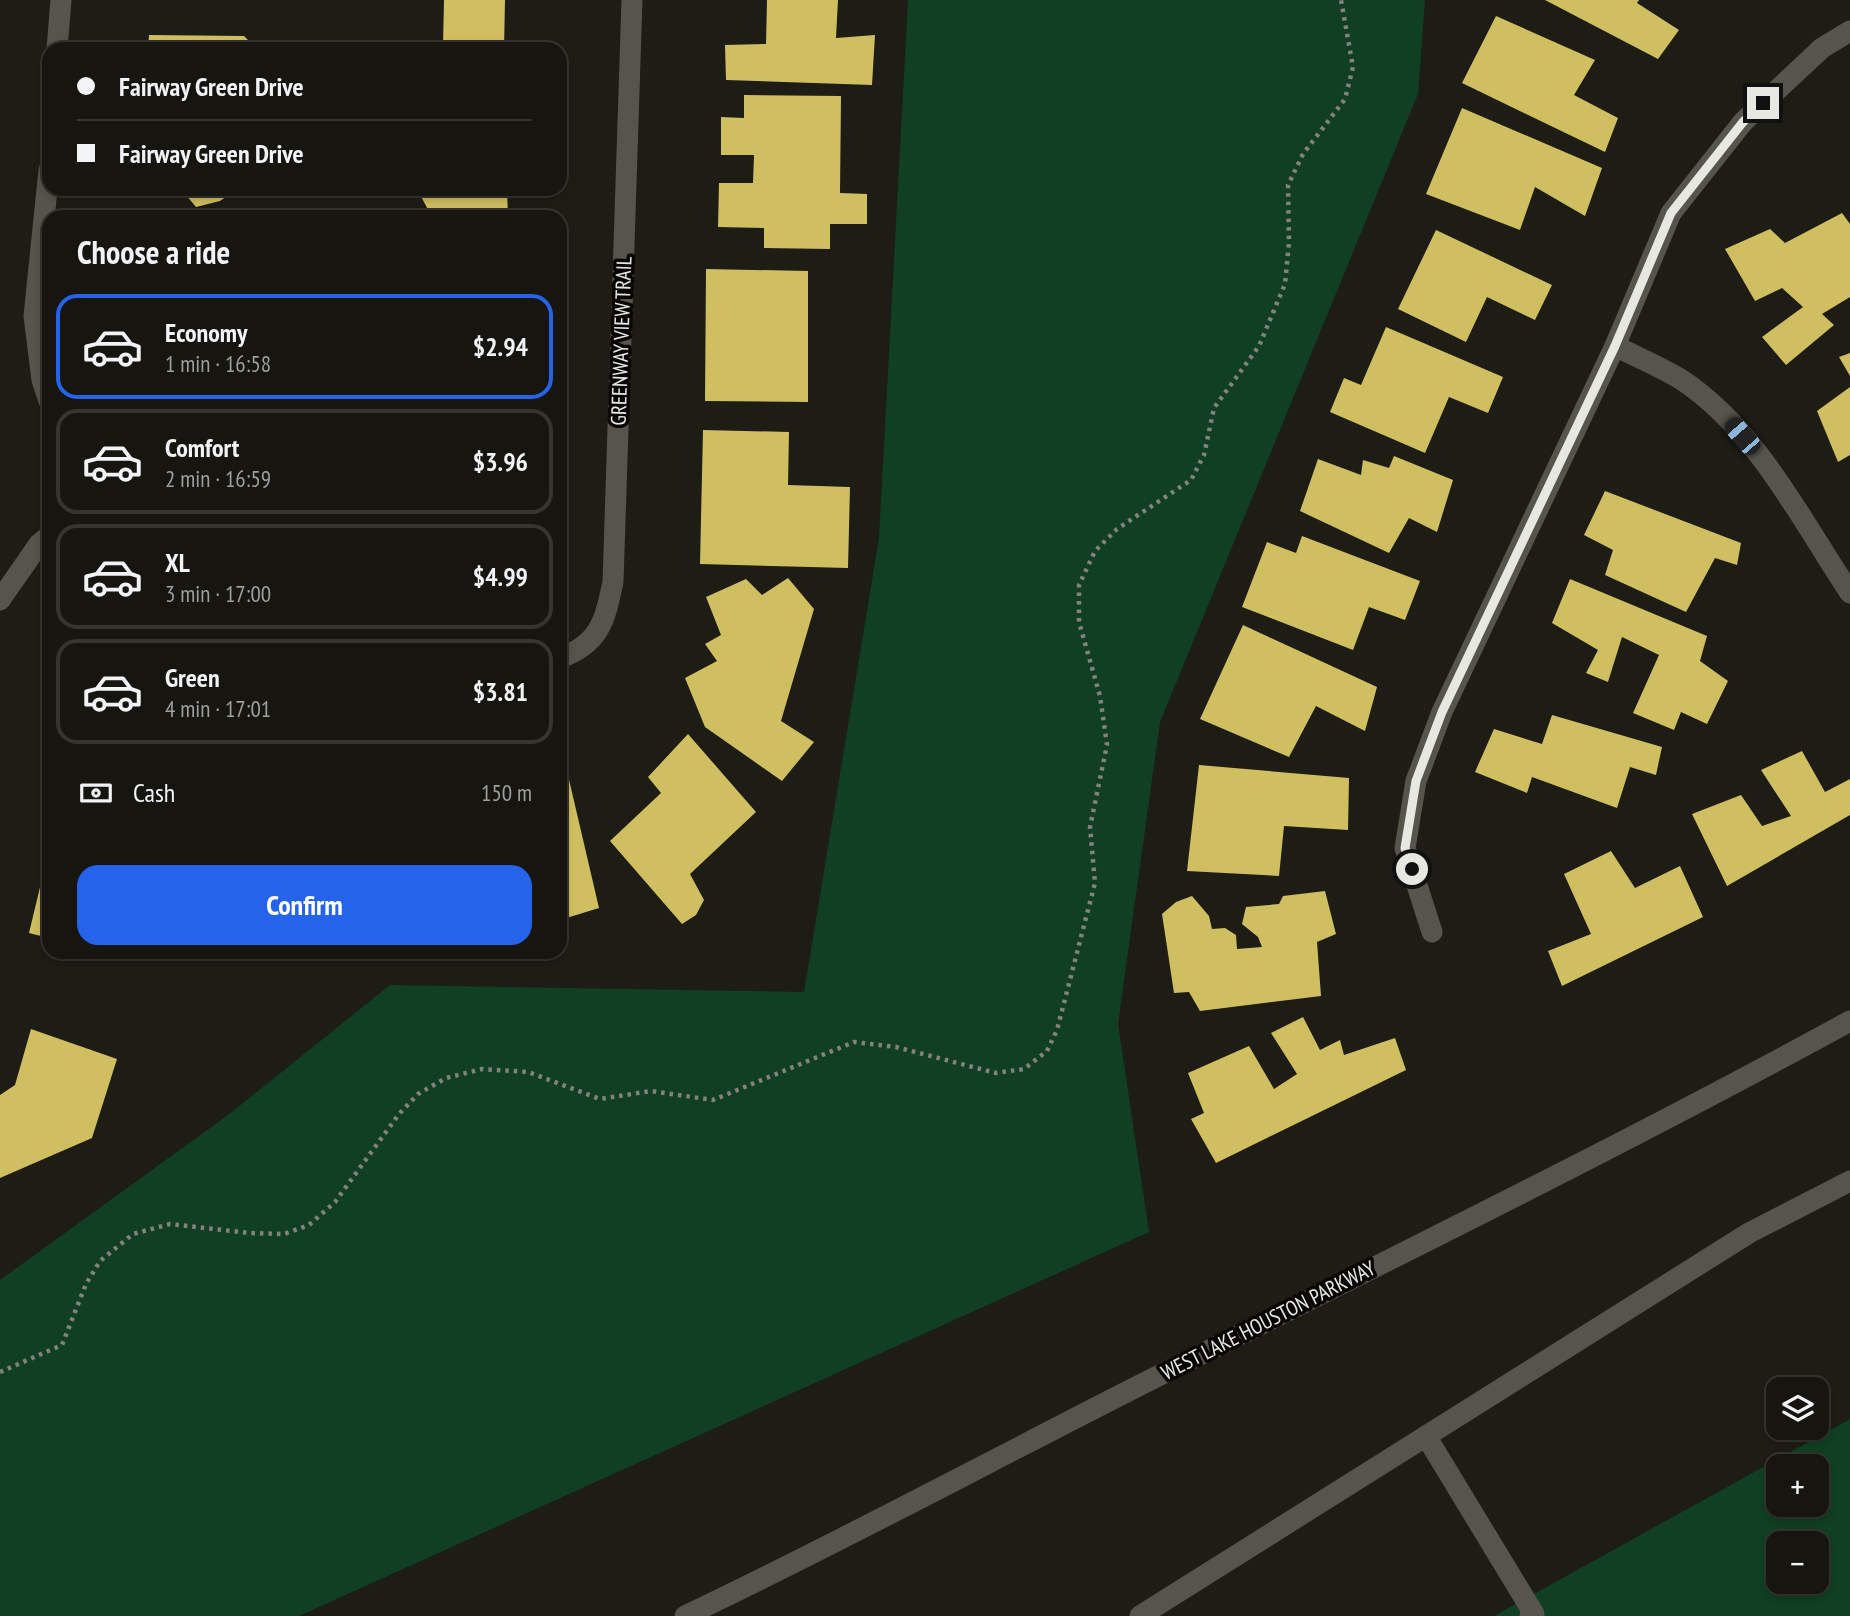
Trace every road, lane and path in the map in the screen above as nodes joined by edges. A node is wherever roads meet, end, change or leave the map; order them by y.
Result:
1 (61, 0) edge
2 (632, 0) edge
3 (1341, 0) edge
4 (1850, 31) edge
5 (58, 42) edge
6 (42, 238) edge
7 (1615, 346) junction
8 (42, 380) edge
9 (42, 542) edge
10 (1850, 593) edge
11 (0, 600) edge
12 (567, 656) edge
13 (1432, 932) dead end
14 (1850, 1021) edge
15 (1850, 1181) edge
16 (0, 1371) edge
17 (1426, 1436) junction
18 (685, 1616) edge
19 (1140, 1616) edge
20 (1530, 1616) edge

1 - 5 street
2 - 12 street, GREENWAY VIEW TRAIL
3 - 16 path
4 - 7 street
6 - 8 street
7 - 10 street
7 - 13 street
9 - 11 street
14 - 18 street, WEST LAKE HOUSTON PARKWAY
15 - 17 street
17 - 19 street
17 - 20 street

